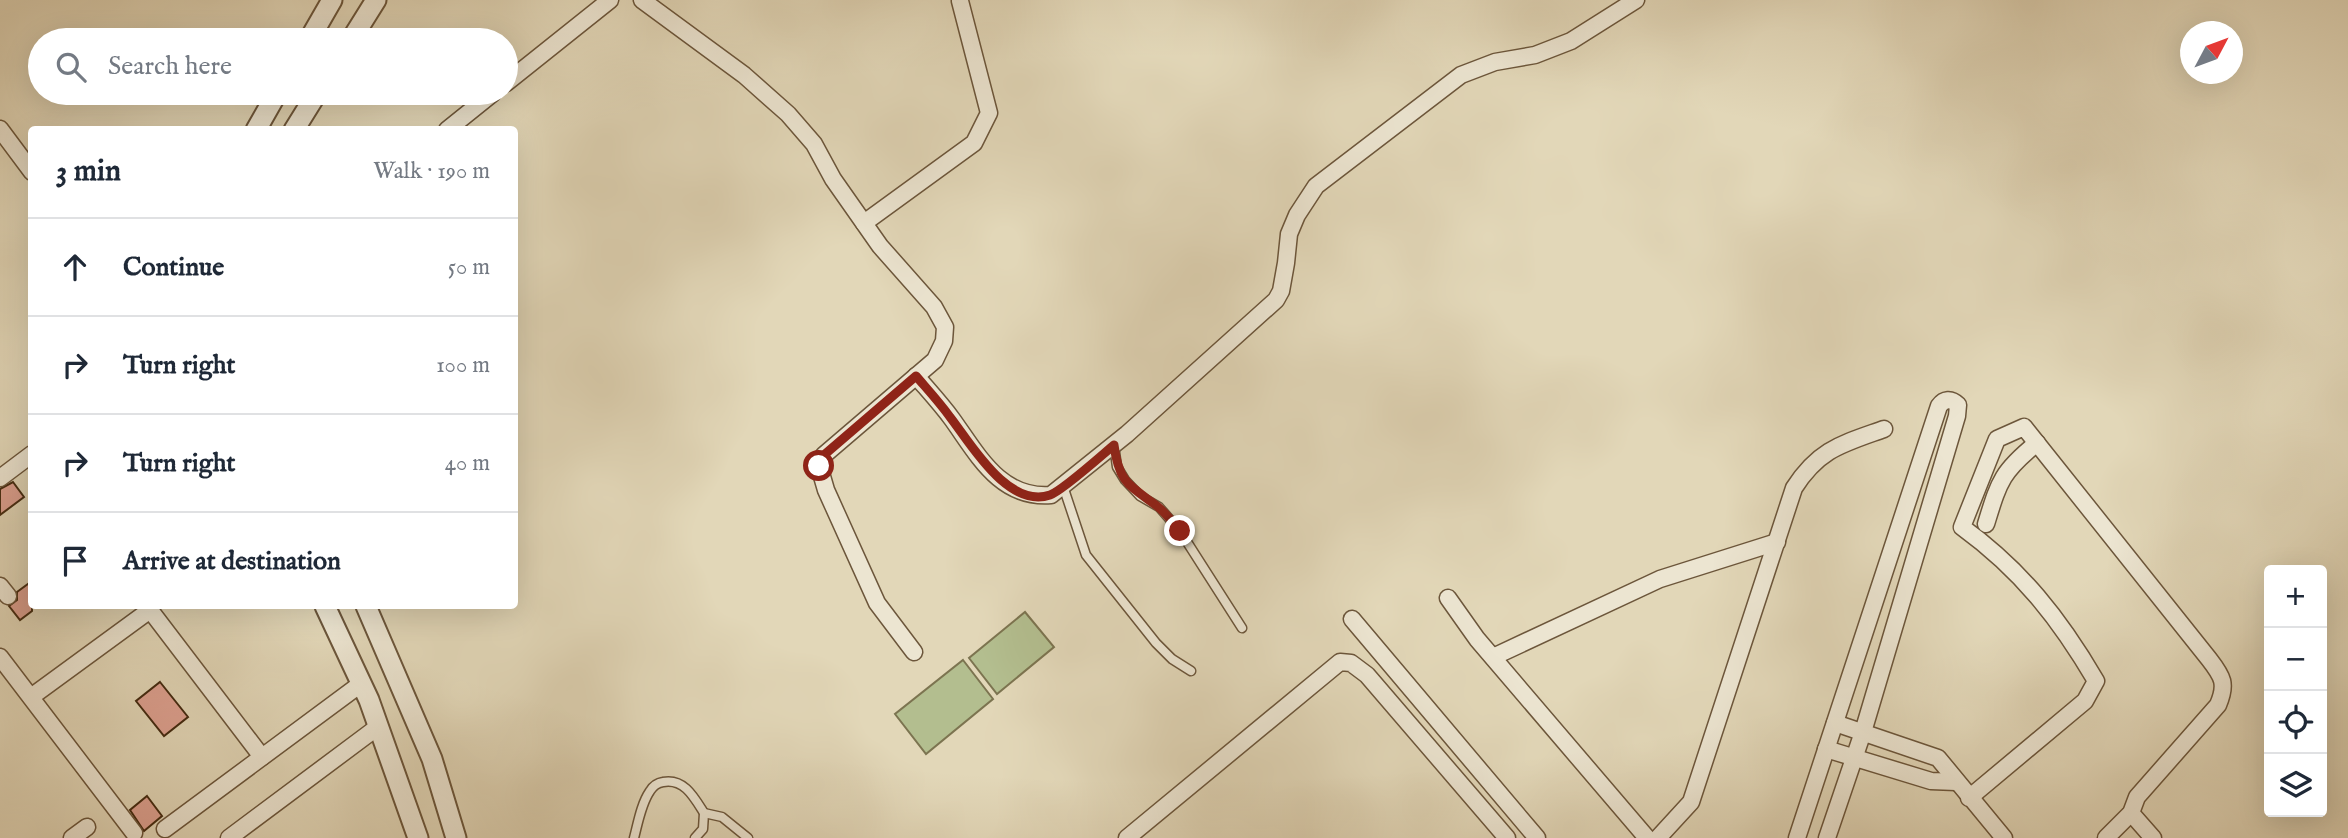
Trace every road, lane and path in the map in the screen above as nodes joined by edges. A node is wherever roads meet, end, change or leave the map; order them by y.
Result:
1 (332, 0) edge
2 (376, 0) edge
3 (610, 0) edge
4 (642, 0) edge
5 (1636, 0) edge
6 (960, 1) edge
7 (316, 28) edge
8 (358, 28) edge
9 (518, 73) edge
10 (271, 105) edge
11 (310, 105) edge
12 (478, 105) edge
13 (258, 126) edge
14 (296, 126) edge
15 (451, 126) edge
16 (0, 129) edge
17 (28, 167) edge
18 (864, 223) junction
19 (916, 376) junction
20 (1884, 429) dead end
21 (2036, 443) junction
22 (1114, 445) junction
23 (28, 457) edge
24 (0, 478) edge
25 (1063, 486) junction
26 (1986, 524) dead end
27 (1777, 542) junction
28 (1448, 598) dead end
29 (148, 609) edge
30 (150, 609) edge
31 (326, 609) edge
32 (372, 609) edge
33 (1352, 619) dead end
34 (1242, 628) dead end
35 (914, 652) dead end
36 (0, 657) edge
37 (1493, 657) junction
38 (1191, 671) dead end
39 (362, 683) junction
40 (31, 697) junction
41 (1835, 723) junction
42 (379, 726) junction
43 (1863, 732) junction
44 (1826, 749) junction
45 (262, 757) junction
46 (1854, 757) junction
47 (1956, 782) junction
48 (1969, 797) junction
49 (704, 813) junction
50 (2131, 813) junction
51 (87, 827) dead end
52 (165, 829) dead end
53 (134, 833) dead end
54 (72, 838) edge
55 (229, 838) edge
56 (418, 838) edge
57 (456, 838) edge
58 (634, 838) edge
59 (695, 838) edge
60 (748, 838) edge
61 (1127, 838) edge
62 (1507, 838) edge
63 (1537, 838) edge
64 (1647, 838) edge
65 (1658, 838) edge
66 (1797, 838) edge
67 (1827, 838) edge
68 (2004, 838) edge
69 (2106, 838) edge
70 (2153, 838) edge

1 - 7 street
2 - 8 street
3 - 9 street
4 - 18 street
5 - 22 street
6 - 18 street
10 - 13 street
11 - 14 street
12 - 15 street
16 - 17 street
18 - 19 street
19 - 25 street
19 - 35 street
20 - 27 street
21 - 26 street
21 - 48 street
21 - 50 street
22 - 25 street
22 - 34 lane
23 - 24 street
25 - 38 lane
27 - 37 street
27 - 65 street
28 - 37 street
29 - 40 street
30 - 45 street
31 - 39 street
32 - 57 street
33 - 63 street
36 - 40 street
37 - 64 street
39 - 42 street
39 - 45 street
40 - 53 street
41 - 43 street
41 - 43 street
41 - 44 street
42 - 55 street
42 - 56 street
43 - 46 street
43 - 47 street
44 - 46 street
44 - 66 street
45 - 52 street
46 - 47 street
46 - 67 street
47 - 48 street
48 - 68 street
49 - 58 lane
49 - 59 lane
49 - 60 lane
50 - 69 street
50 - 70 street
51 - 54 street
61 - 62 street

